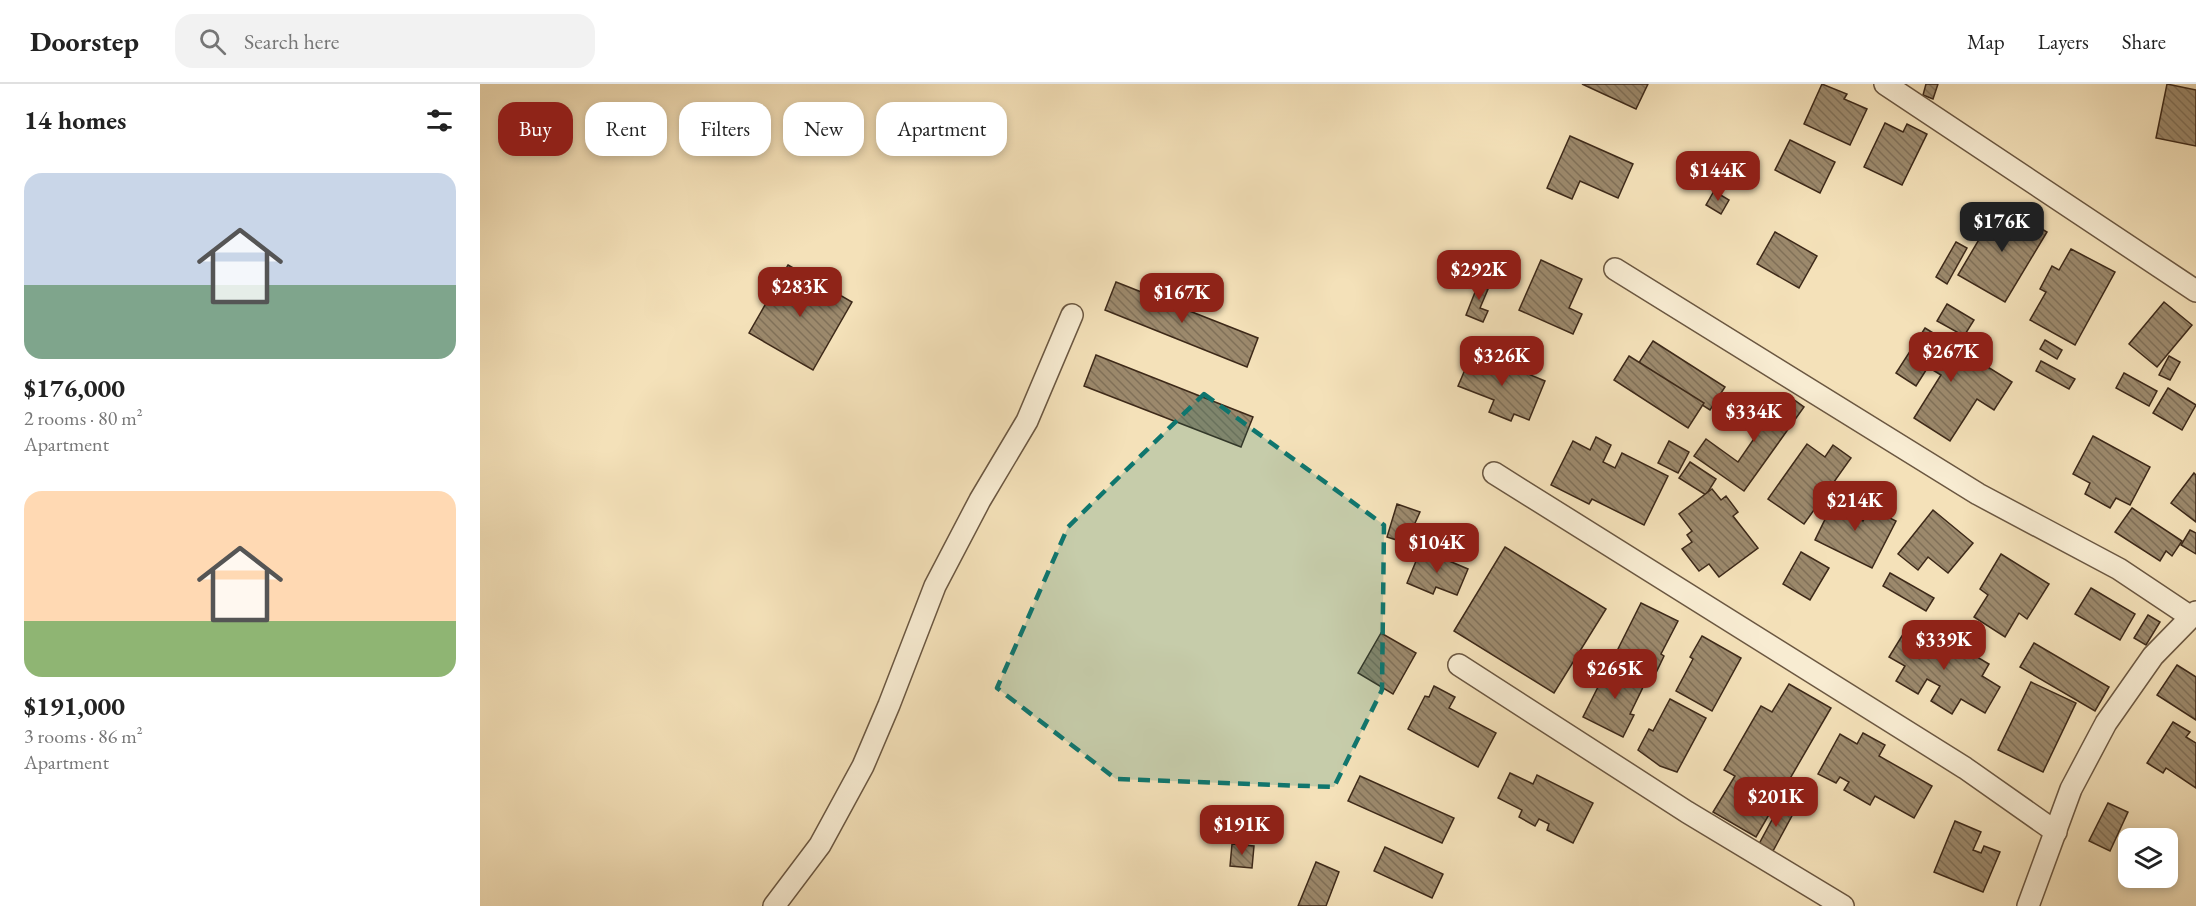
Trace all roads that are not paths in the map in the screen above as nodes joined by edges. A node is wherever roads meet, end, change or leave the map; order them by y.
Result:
1 (1885, 84) edge
2 (1615, 269) dead end
3 (2196, 291) edge
4 (1072, 315) dead end
5 (1494, 473) dead end
6 (2193, 614) edge
7 (1459, 665) dead end
8 (2056, 832) junction
9 (774, 906) edge
10 (1843, 906) edge
11 (2028, 906) edge

1 - 3 street
2 - 6 street
4 - 9 street
5 - 8 street
6 - 8 street
7 - 10 street
8 - 11 street

